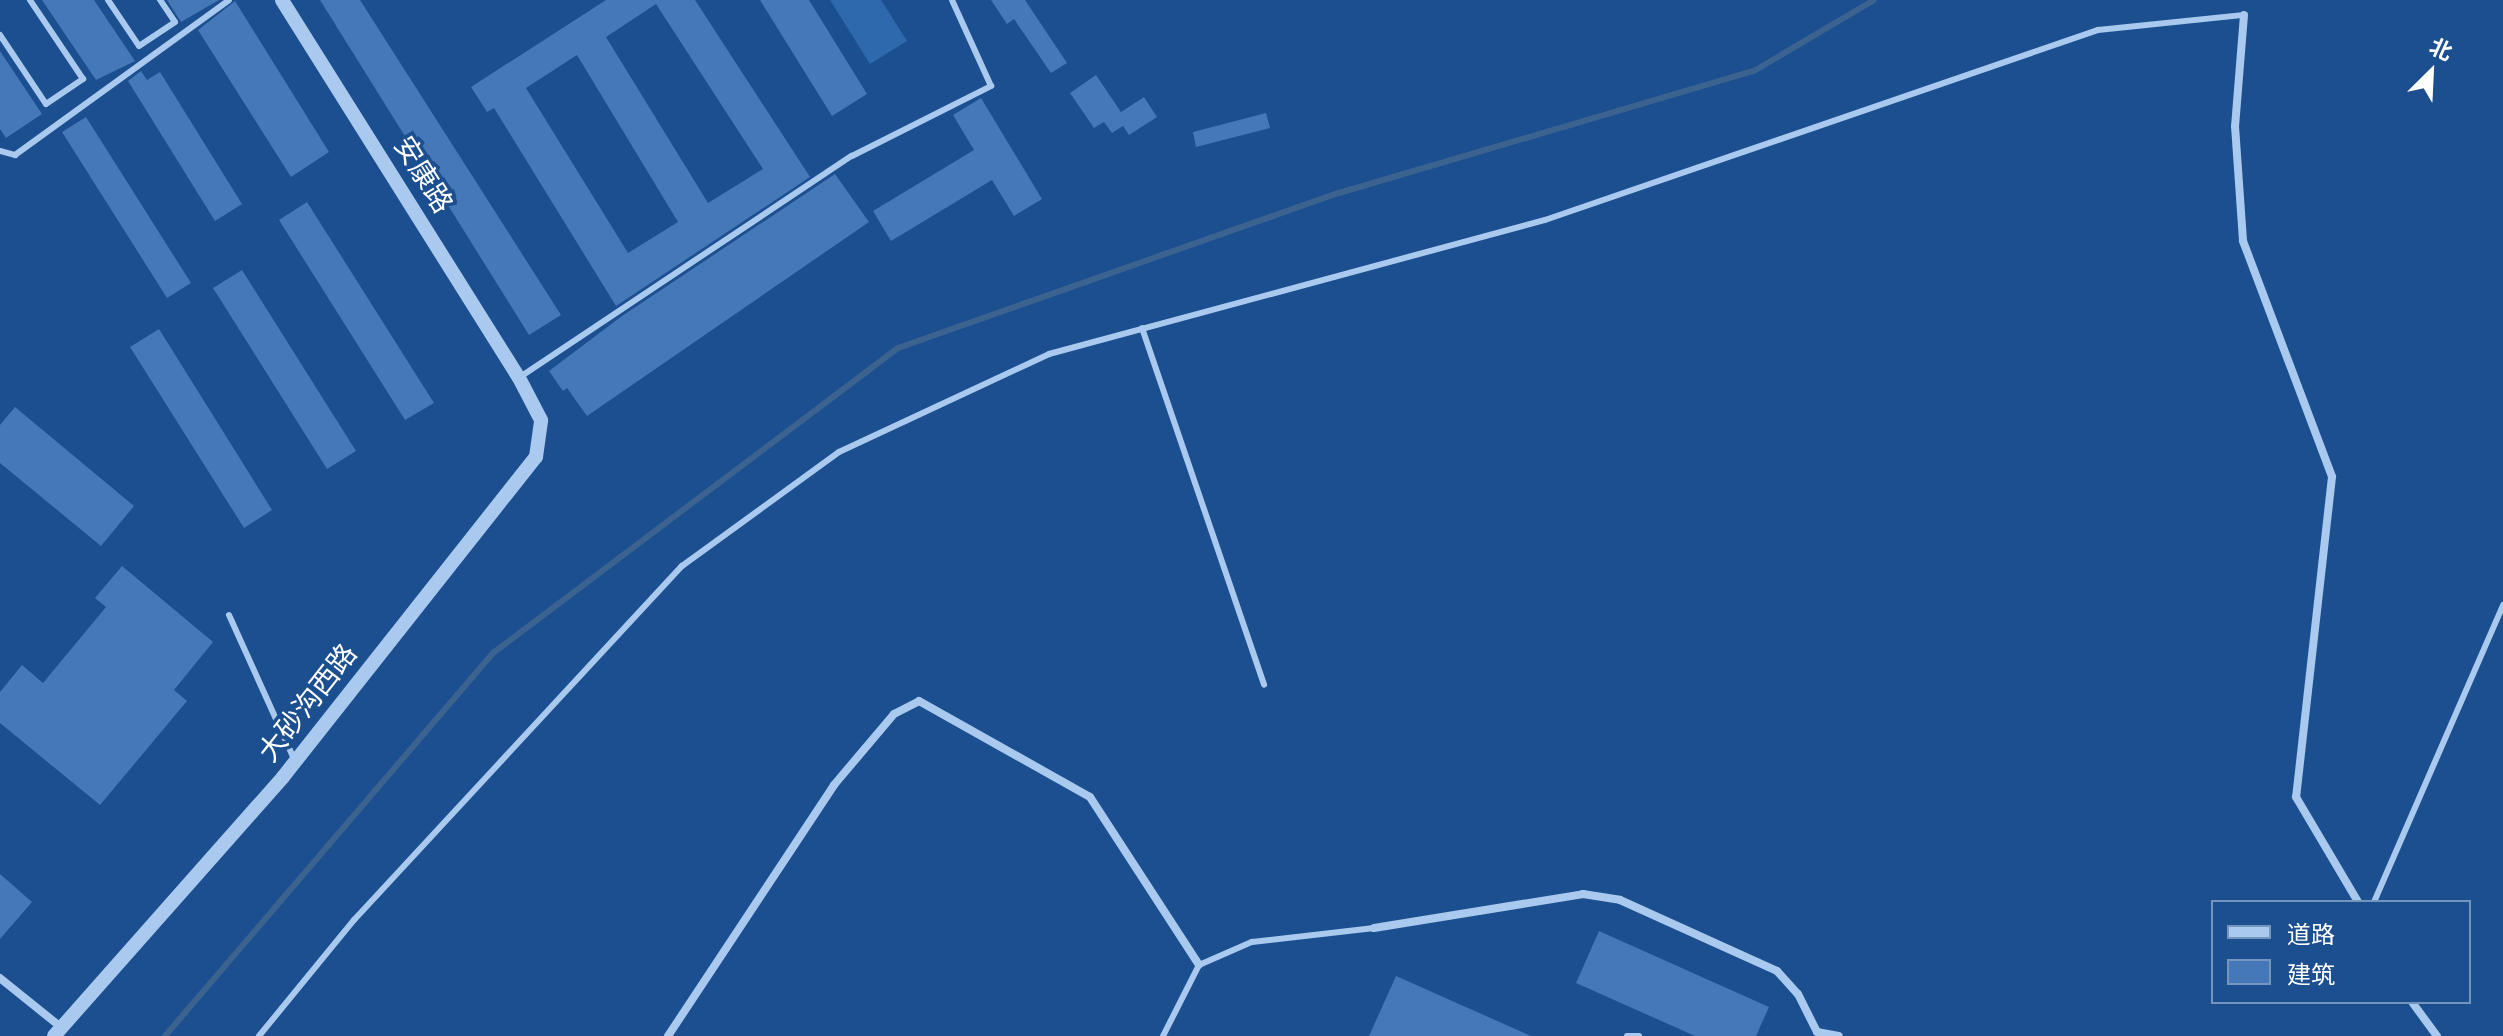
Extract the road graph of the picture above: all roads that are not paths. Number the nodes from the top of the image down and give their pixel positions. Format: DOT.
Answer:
graph roads {
  1 [pos="30,0"];
  2 [pos="108,0"];
  3 [pos="160,0"];
  4 [pos="229,0"];
  5 [pos="282,0"];
  6 [pos="952,0"];
  7 [pos="2244,15"];
  8 [pos="0,35"];
  9 [pos="0,151"];
  10 [pos="1142,328"];
  11 [pos="519,378"];
  12 [pos="2503,605"];
  13 [pos="229,615"];
  14 [pos="1264,685"];
  15 [pos="295,761"];
  16 [pos="2357,900"];
  17 [pos="2375,900"];
  18 [pos="1374,928"];
  19 [pos="1199,965"];
  20 [pos="0,978"];
  21 [pos="2413,1004"];
  22 [pos="58,1032"];
  23 [pos="1815,1034"];
  24 [pos="259,1036"];
  25 [pos="668,1036"];
  26 [pos="1163,1036"];
  27 [pos="1627,1036"];
  28 [pos="1639,1036"];
  29 [pos="1839,1036"];
  30 [pos="2437,1036"];
  1 -- 8 [label="lane"];
  2 -- 3 [label="lane"];
  4 -- 9 [label="lane"];
  5 -- 11 [label="street, 安康路"];
  6 -- 11 [label="lane"];
  7 -- 10 [label="lane"];
  7 -- 16 [label="street"];
  10 -- 14 [label="lane"];
  10 -- 24 [label="lane"];
  11 -- 15 [label="street, 大砂沟西路"];
  12 -- 17 [label="lane"];
  13 -- 15 [label="lane"];
  15 -- 22 [label="street, 大砂沟西路"];
  18 -- 19 [label="lane"];
  18 -- 23 [label="street"];
  19 -- 25 [label="street"];
  19 -- 26 [label="lane"];
  20 -- 22 [label="street"];
  21 -- 30 [label="street"];
  23 -- 29 [label="street"];
  27 -- 28 [label="lane"];
}
